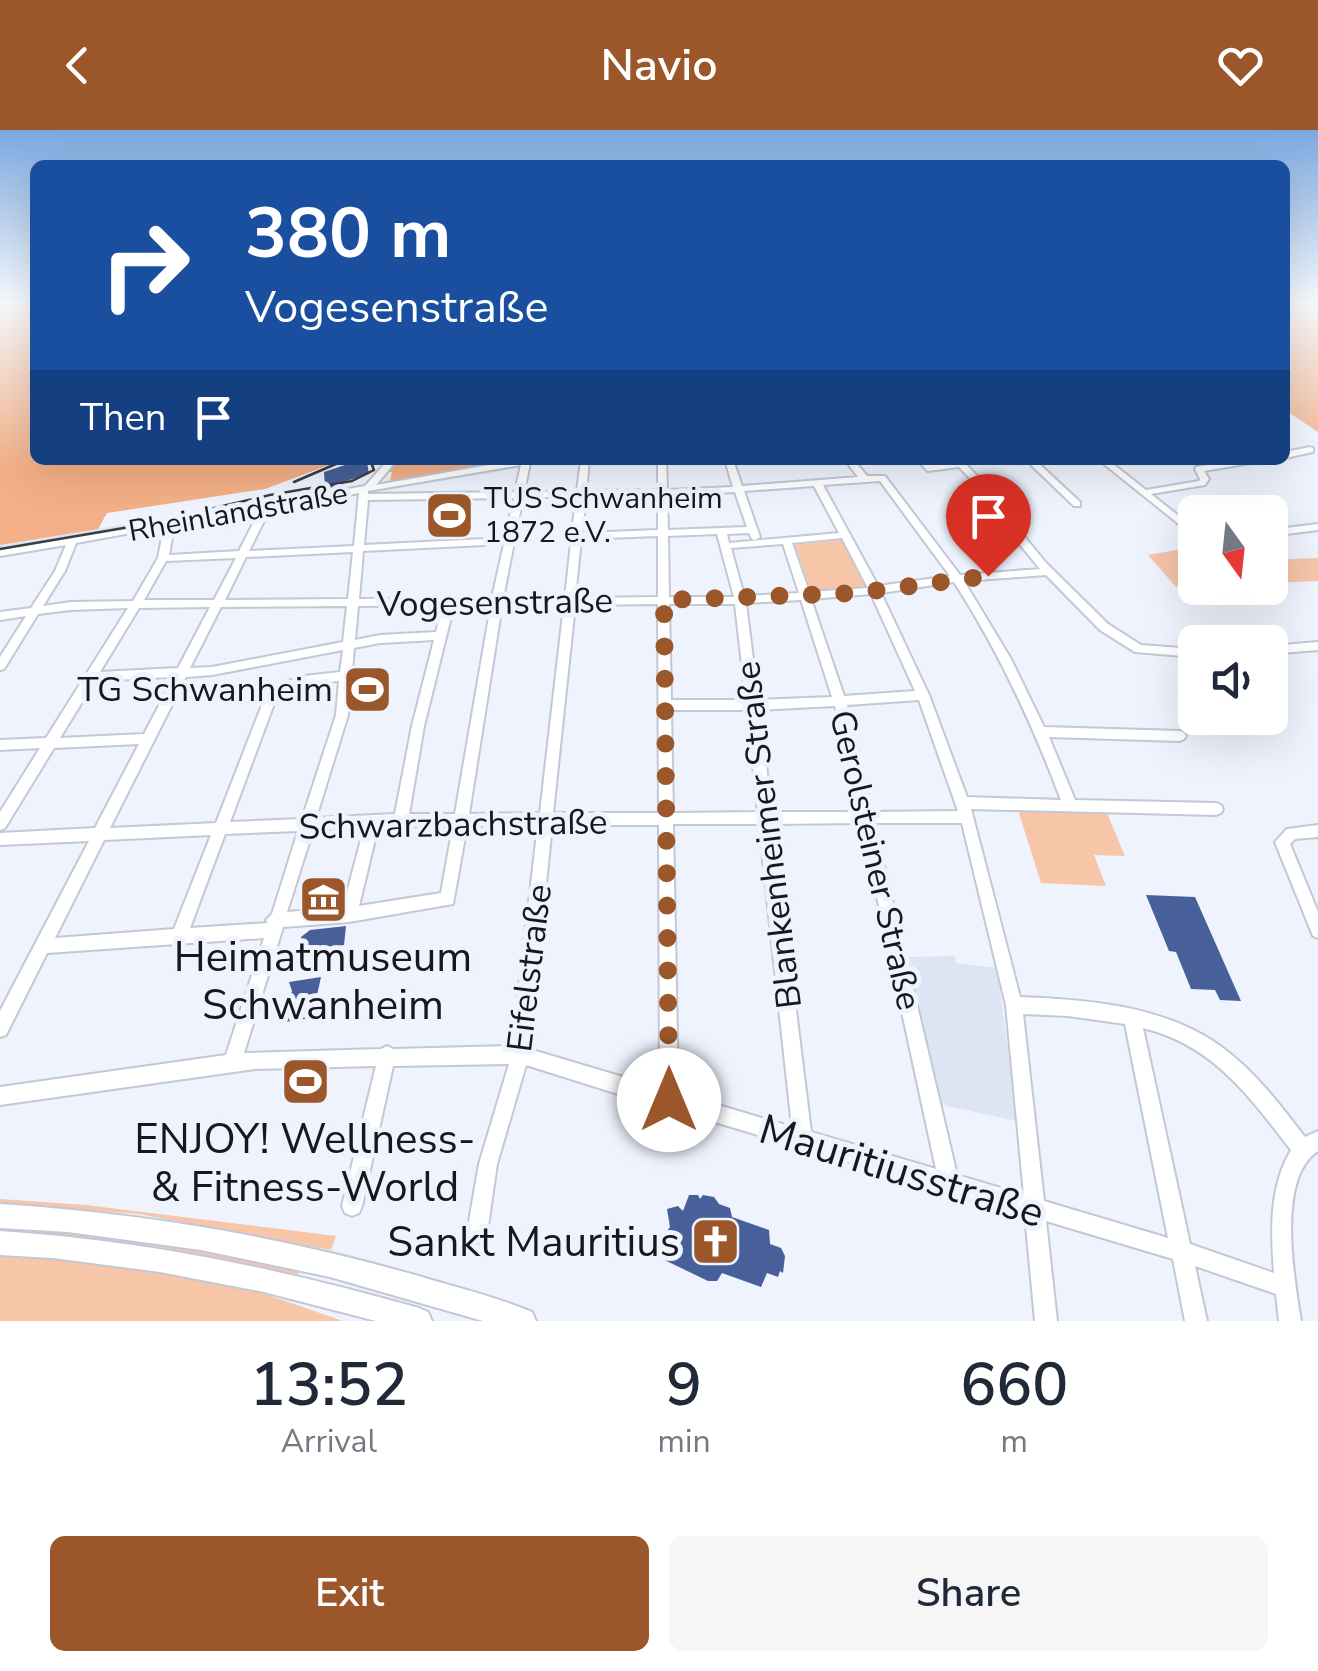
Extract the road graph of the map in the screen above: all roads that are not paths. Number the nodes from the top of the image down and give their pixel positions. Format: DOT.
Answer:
graph roads {
  1 [pos="1310,450"];
  2 [pos="1290,455"];
  3 [pos="390,465"];
  4 [pos="510,465"];
  5 [pos="529,465"];
  6 [pos="585,465"];
  7 [pos="662,465"];
  8 [pos="731,465"];
  9 [pos="853,465"];
  10 [pos="962,465"];
  11 [pos="1035,465"];
  12 [pos="1109,465"];
  13 [pos="1223,465"];
  14 [pos="865,480"];
  15 [pos="818,484"];
  16 [pos="382,490"];
  17 [pos="740,490"];
  18 [pos="366,492"];
  19 [pos="582,493"];
  20 [pos="663,493"];
  21 [pos="1144,493"];
  22 [pos="519,494"];
  23 [pos="1077,504"];
  24 [pos="266,508"];
  25 [pos="1178,520"];
  26 [pos="170,525"];
  27 [pos="1318,527"];
  28 [pos="752,530"];
  29 [pos="1288,531"];
  30 [pos="577,536"];
  31 [pos="664,536"];
  32 [pos="845,536"];
  33 [pos="724,540"];
  34 [pos="72,541"];
  35 [pos="510,541"];
  36 [pos="787,542"];
  37 [pos="757,544"];
  38 [pos="360,546"];
  39 [pos="246,552"];
  40 [pos="0,553"];
  41 [pos="163,558"];
  42 [pos="1049,572"];
  43 [pos="957,578"];
  44 [pos="875,591"];
  45 [pos="806,596"];
  46 [pos="664,600"];
  47 [pos="740,600"];
  48 [pos="450,601"];
  49 [pos="498,601"];
  50 [pos="570,601"];
  51 [pos="220,603"];
  52 [pos="352,603"];
  53 [pos="137,604"];
  54 [pos="35,610"];
  55 [pos="0,616"];
  56 [pos="441,636"];
  57 [pos="349,644"];
  58 [pos="1318,646"];
  59 [pos="1288,648"];
  60 [pos="1178,653"];
  61 [pos="0,666"];
  62 [pos="184,672"];
  63 [pos="92,676"];
  64 [pos="347,676"];
  65 [pos="923,694"];
  66 [pos="840,702"];
  67 [pos="666,705"];
  68 [pos="752,705"];
  69 [pos="1041,732"];
  70 [pos="1180,736"];
  71 [pos="148,739"];
  72 [pos="51,742"];
  73 [pos="0,744"];
  74 [pos="1070,805"];
  75 [pos="1216,809"];
  76 [pos="964,810"];
  77 [pos="768,818"];
  78 [pos="867,818"];
  79 [pos="400,820"];
  80 [pos="547,820"];
  81 [pos="666,820"];
  82 [pos="372,822"];
  83 [pos="461,822"];
  84 [pos="0,824"];
  85 [pos="305,826"];
  86 [pos="1318,831"];
  87 [pos="219,832"];
  88 [pos="100,836"];
  89 [pos="0,839"];
  90 [pos="348,914"];
  91 [pos="273,925"];
  92 [pos="1318,932"];
  93 [pos="179,937"];
  94 [pos="44,946"];
  95 [pos="1014,1005"];
  96 [pos="1132,1018"];
  97 [pos="0,1029"];
  98 [pos="387,1055"];
  99 [pos="520,1055"];
  100 [pos="232,1063"];
  101 [pos="0,1096"];
  102 [pos="669,1100"];
  103 [pos="803,1139"];
  104 [pos="1310,1144"];
  105 [pos="949,1183"];
  106 [pos="352,1206"];
  107 [pos="1038,1211"];
  108 [pos="0,1216"];
  109 [pos="477,1233"];
  110 [pos="0,1243"];
  111 [pos="1184,1254"];
  112 [pos="1284,1287"];
  113 [pos="420,1321"];
  114 [pos="523,1321"];
  115 [pos="1046,1321"];
  116 [pos="1196,1321"];
  117 [pos="1293,1321"];
  1 -- 2 [label="street"];
  3 -- 18 [label="street"];
  4 -- 16 [label="street, Rheinlandstraße"];
  5 -- 22 [label="street"];
  6 -- 19 [label="street, Eifelstraße"];
  7 -- 20 [label="street"];
  8 -- 17 [label="street"];
  9 -- 14 [label="street"];
  10 -- 42 [label="street"];
  11 -- 23 [label="street"];
  12 -- 21 [label="street"];
  13 -- 21 [label="street"];
  14 -- 15 [label="street"];
  14 -- 43 [label="street"];
  15 -- 17 [label="street"];
  15 -- 32 [label="street"];
  16 -- 18 [label="street, Rheinlandstraße"];
  16 -- 22 [label="street"];
  17 -- 20 [label="street"];
  17 -- 28 [label="street"];
  18 -- 24 [label="street, Rheinlandstraße"];
  18 -- 38 [label="street"];
  19 -- 20 [label="street"];
  19 -- 22 [label="street"];
  19 -- 30 [label="street, Eifelstraße"];
  20 -- 31 [label="street"];
  21 -- 25 [label="street"];
  22 -- 35 [label="street"];
  24 -- 26 [label="street, Rheinlandstraße"];
  24 -- 39 [label="street"];
  26 -- 34 [label="street, Rheinlandstraße"];
  26 -- 41 [label="street"];
  27 -- 29 [label="street"];
  28 -- 33 [label="street"];
  28 -- 37 [label="street"];
  30 -- 31 [label="street"];
  30 -- 50 [label="street, Eifelstraße"];
  31 -- 33 [label="street"];
  31 -- 46 [label="street"];
  32 -- 36 [label="street"];
  32 -- 44 [label="street"];
  33 -- 37 [label="street"];
  33 -- 47 [label="street, Blankenheimer Straße"];
  34 -- 40 [label="street, Rheinlandstraße"];
  34 -- 54 [label="street"];
  35 -- 38 [label="street"];
  35 -- 49 [label="street"];
  36 -- 37 [label="street"];
  36 -- 45 [label="street, Gerolsteiner Straße"];
  38 -- 39 [label="street"];
  38 -- 52 [label="street"];
  39 -- 41 [label="street"];
  39 -- 51 [label="street"];
  41 -- 53 [label="street"];
  42 -- 43 [label="street, Vogesenstraße"];
  42 -- 60 [label="street"];
  43 -- 44 [label="street, Vogesenstraße"];
  43 -- 69 [label="street"];
  44 -- 45 [label="street, Vogesenstraße"];
  44 -- 65 [label="street"];
  45 -- 47 [label="street, Vogesenstraße"];
  45 -- 66 [label="street, Gerolsteiner Straße"];
  46 -- 47 [label="street, Vogesenstraße"];
  46 -- 50 [label="street, Vogesenstraße"];
  46 -- 67 [label="street"];
  47 -- 68 [label="street, Blankenheimer Straße"];
  48 -- 49 [label="street, Vogesenstraße"];
  48 -- 52 [label="street, Vogesenstraße"];
  48 -- 56 [label="street"];
  49 -- 50 [label="street, Vogesenstraße"];
  49 -- 83 [label="street"];
  50 -- 80 [label="street, Eifelstraße"];
  51 -- 52 [label="street, Vogesenstraße"];
  51 -- 53 [label="street, Vogesenstraße"];
  51 -- 62 [label="street"];
  52 -- 57 [label="street"];
  53 -- 54 [label="street, Vogesenstraße"];
  53 -- 63 [label="street"];
  54 -- 55 [label="street, Vogesenstraße"];
  54 -- 61 [label="street"];
  56 -- 57 [label="street"];
  56 -- 79 [label="street"];
  57 -- 62 [label="street"];
  57 -- 64 [label="street"];
  58 -- 59 [label="street"];
  62 -- 63 [label="street"];
  62 -- 71 [label="street"];
  63 -- 72 [label="street"];
  64 -- 85 [label="street"];
  64 -- 87 [label="street"];
  65 -- 66 [label="street"];
  65 -- 76 [label="street"];
  66 -- 68 [label="street"];
  66 -- 78 [label="street, Gerolsteiner Straße"];
  67 -- 68 [label="street"];
  67 -- 81 [label="street"];
  68 -- 77 [label="street, Blankenheimer Straße"];
  69 -- 70 [label="street"];
  69 -- 74 [label="street"];
  71 -- 72 [label="street"];
  71 -- 88 [label="street"];
  72 -- 73 [label="street"];
  72 -- 84 [label="street"];
  74 -- 75 [label="street, Schwarzbachstraße"];
  74 -- 76 [label="street, Schwarzbachstraße"];
  76 -- 78 [label="street, Schwarzbachstraße"];
  76 -- 95 [label="street"];
  77 -- 78 [label="street, Schwarzbachstraße"];
  77 -- 81 [label="street, Schwarzbachstraße"];
  77 -- 103 [label="street, Blankenheimer Straße"];
  78 -- 105 [label="street, Gerolsteiner Straße"];
  79 -- 82 [label="street, Schwarzbachstraße"];
  79 -- 83 [label="street, Schwarzbachstraße"];
  80 -- 81 [label="street, Schwarzbachstraße"];
  80 -- 83 [label="street, Schwarzbachstraße"];
  80 -- 99 [label="street, Eifelstraße"];
  81 -- 102 [label="street"];
  82 -- 85 [label="street, Schwarzbachstraße"];
  82 -- 90 [label="street"];
  83 -- 90 [label="street"];
  85 -- 87 [label="street, Schwarzbachstraße"];
  85 -- 91 [label="street"];
  86 -- 92 [label="street"];
  87 -- 88 [label="street, Schwarzbachstraße"];
  87 -- 93 [label="street"];
  88 -- 89 [label="street, Schwarzbachstraße"];
  88 -- 94 [label="street"];
  90 -- 91 [label="street"];
  91 -- 93 [label="street"];
  91 -- 100 [label="street"];
  93 -- 94 [label="street"];
  94 -- 97 [label="street"];
  95 -- 96 [label="street"];
  95 -- 107 [label="street"];
  96 -- 104 [label="street"];
  96 -- 111 [label="street"];
  98 -- 99 [label="street, Mauritiusstraße"];
  98 -- 100 [label="street, Mauritiusstraße"];
  98 -- 106 [label="street"];
  99 -- 102 [label="street, Mauritiusstraße"];
  99 -- 109 [label="street, Eifelstraße"];
  100 -- 101 [label="street, Mauritiusstraße"];
  102 -- 103 [label="street, Mauritiusstraße"];
  103 -- 105 [label="street, Mauritiusstraße"];
  104 -- 112 [label="street"];
  105 -- 107 [label="street, Mauritiusstraße"];
  107 -- 111 [label="street, Mauritiusstraße"];
  107 -- 115 [label="street"];
  108 -- 114 [label="main road"];
  110 -- 113 [label="main road"];
  111 -- 112 [label="street, Mauritiusstraße"];
  111 -- 116 [label="street"];
  112 -- 117 [label="street"];
}
